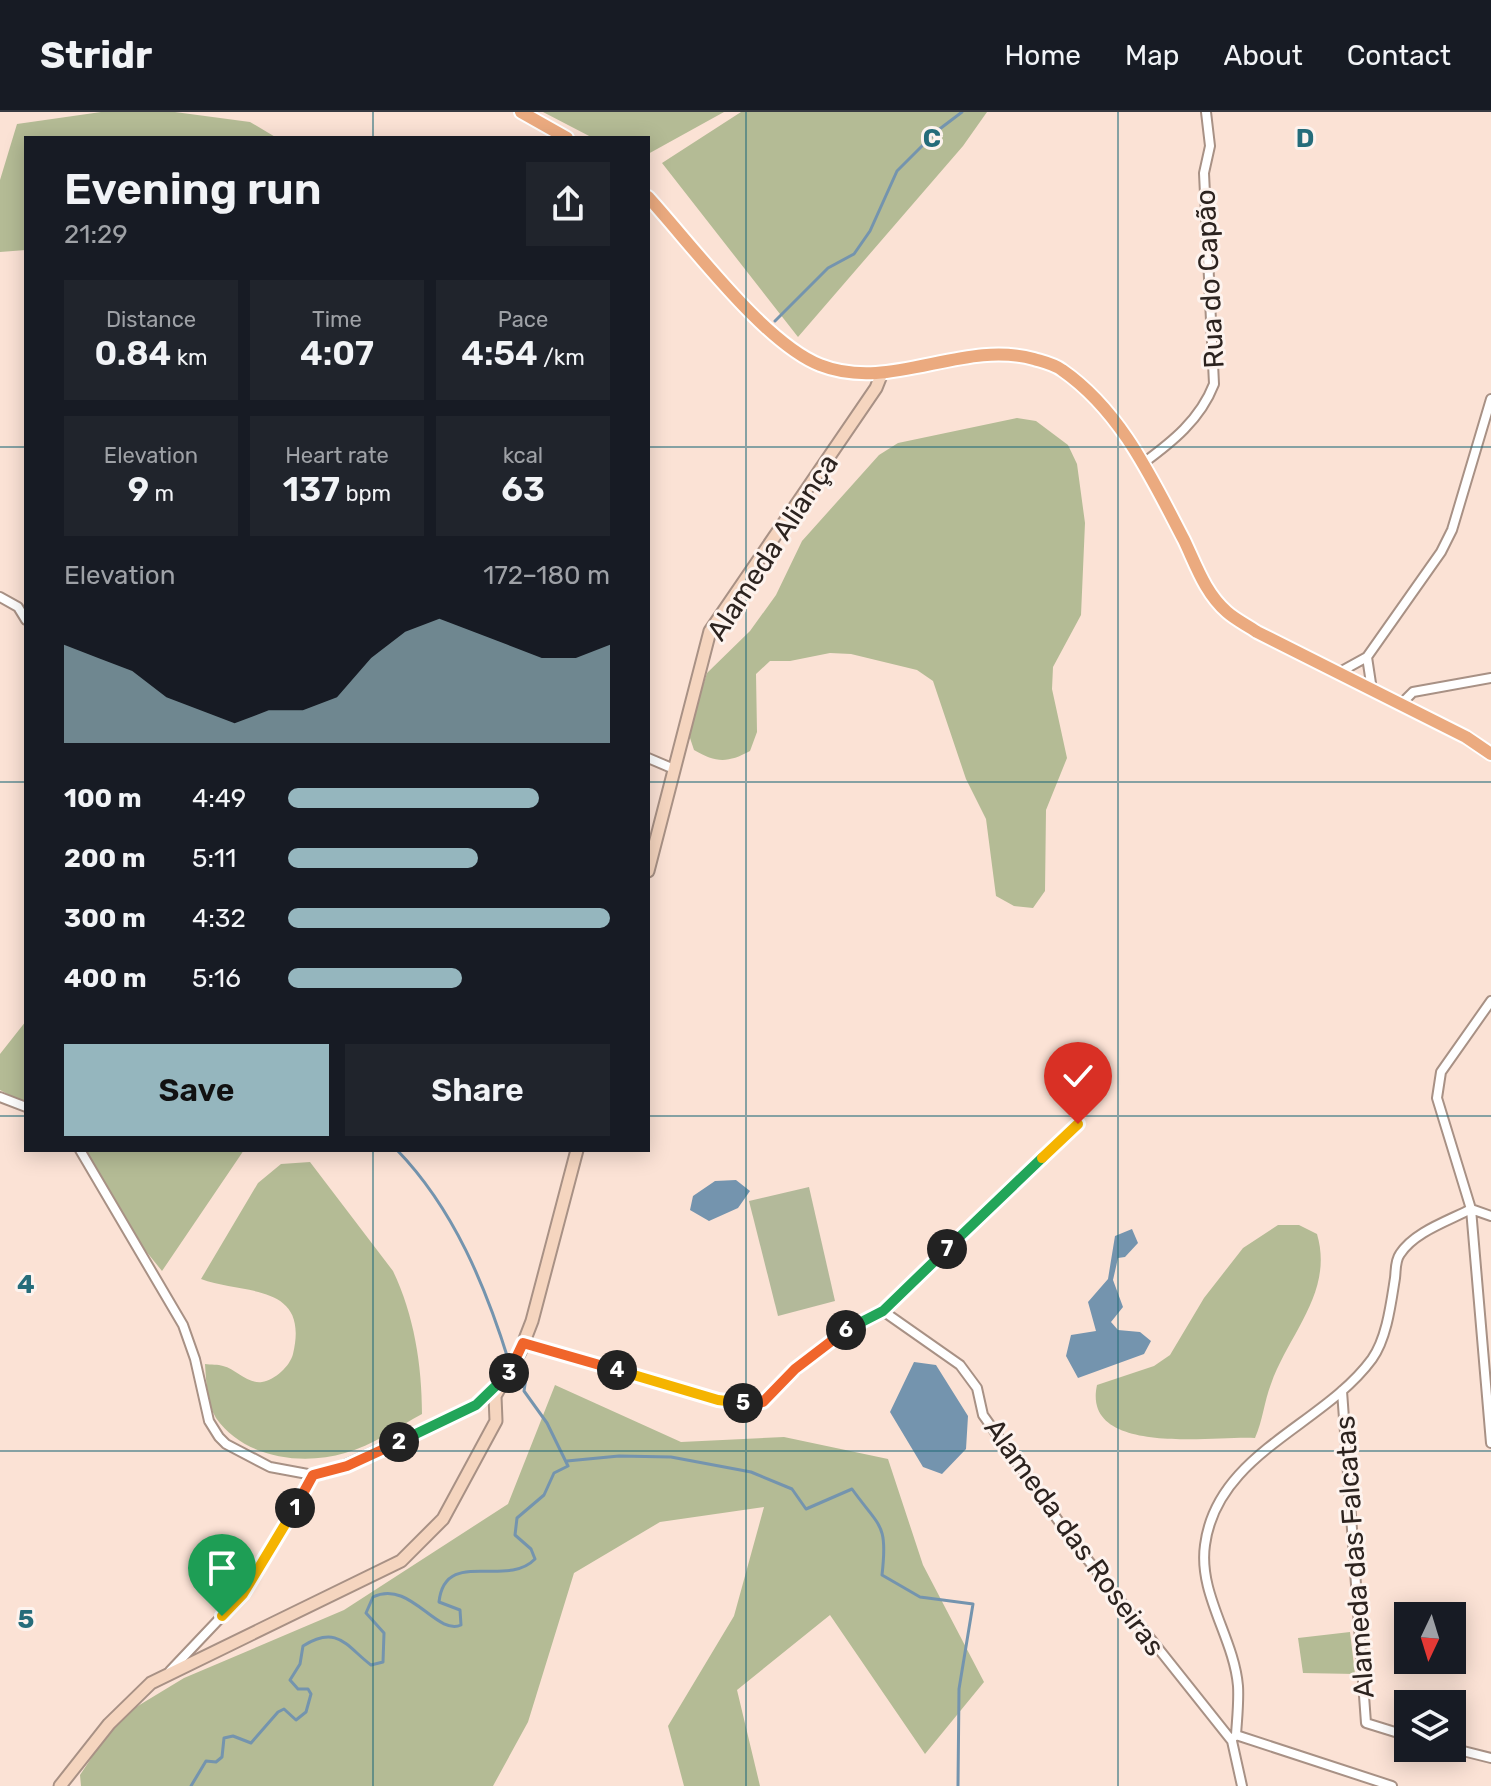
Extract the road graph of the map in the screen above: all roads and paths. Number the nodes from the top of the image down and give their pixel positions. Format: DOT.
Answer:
graph roads {
  1 [pos="521,112"];
  2 [pos="1206,112"];
  3 [pos="563,136"];
  4 [pos="650,199"];
  5 [pos="882,373"];
  6 [pos="1491,399"];
  7 [pos="1142,464"];
  8 [pos="0,597"];
  9 [pos="24,617"];
  10 [pos="1367,657"];
  11 [pos="1338,673"];
  12 [pos="1491,678"];
  13 [pos="1372,690"];
  14 [pos="1401,704"];
  15 [pos="1491,754"];
  16 [pos="650,759"];
  17 [pos="674,769"];
  18 [pos="650,863"];
  19 [pos="1491,1001"];
  20 [pos="0,1097"];
  21 [pos="24,1106"];
  22 [pos="1078,1124"];
  23 [pos="81,1152"];
  24 [pos="576,1152"];
  25 [pos="1471,1209"];
  26 [pos="1491,1216"];
  27 [pos="883,1311"];
  28 [pos="522,1347"];
  29 [pos="509,1373"];
  30 [pos="1342,1391"];
  31 [pos="1491,1443"];
  32 [pos="313,1475"];
  33 [pos="167,1675"];
  34 [pos="1394,1732"];
  35 [pos="1234,1738"];
  36 [pos="1466,1752"];
  37 [pos="1491,1758"];
  38 [pos="60,1786"];
  39 [pos="1242,1786"];
  40 [pos="1392,1786"];
  1 -- 3 [label="main road"];
  2 -- 7 [label="street, Rua do Capão"];
  4 -- 5 [label="main road"];
  5 -- 7 [label="main road"];
  5 -- 17 [label="street, Alameda Aliança"];
  6 -- 10 [label="street"];
  7 -- 11 [label="main road"];
  8 -- 9 [label="street"];
  10 -- 11 [label="street"];
  10 -- 13 [label="street"];
  11 -- 13 [label="main road"];
  12 -- 14 [label="street"];
  13 -- 14 [label="main road"];
  14 -- 15 [label="main road"];
  16 -- 17 [label="street"];
  17 -- 18 [label="street, Alameda Aliança"];
  19 -- 25 [label="street"];
  20 -- 21 [label="street"];
  22 -- 27 [label="street"];
  23 -- 32 [label="street"];
  24 -- 28 [label="street"];
  25 -- 26 [label="street"];
  25 -- 30 [label="street"];
  25 -- 31 [label="street"];
  27 -- 28 [label="street"];
  27 -- 35 [label="street, Alameda das Roseiras"];
  28 -- 29 [label="street"];
  29 -- 32 [label="street"];
  29 -- 33 [label="street"];
  30 -- 34 [label="street, Alameda das Falcatas"];
  30 -- 35 [label="street"];
  32 -- 33 [label="street"];
  33 -- 38 [label="street"];
  35 -- 39 [label="street, Alameda das Roseiras"];
  35 -- 40 [label="street"];
  36 -- 37 [label="street"];
}
